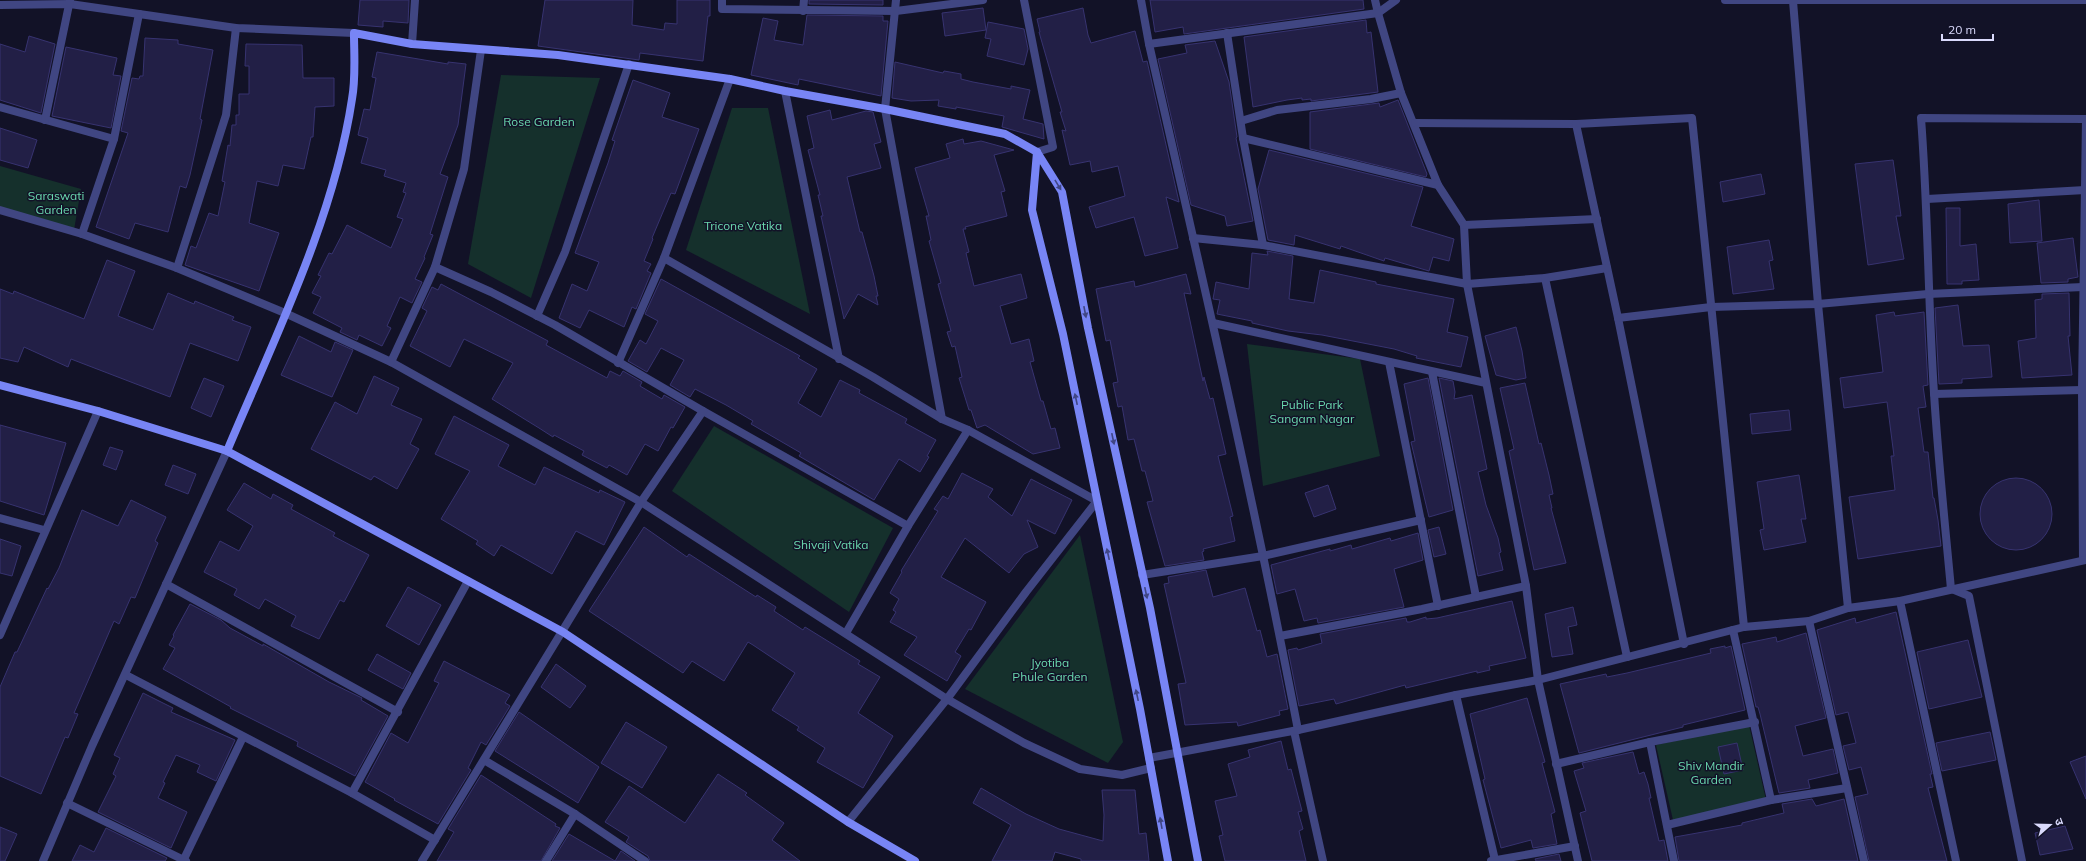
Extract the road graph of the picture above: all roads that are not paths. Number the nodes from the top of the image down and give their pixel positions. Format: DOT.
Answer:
graph roads {
  1 [pos="415,0"];
  2 [pos="722,0"];
  3 [pos="804,0"];
  4 [pos="896,0"];
  5 [pos="983,0"];
  6 [pos="1024,0"];
  7 [pos="1141,0"];
  8 [pos="1376,0"];
  9 [pos="1396,0"];
  10 [pos="1725,0"];
  11 [pos="2086,0"];
  12 [pos="1793,1"];
  13 [pos="70,2"];
  14 [pos="1,7"];
  15 [pos="803,11"];
  16 [pos="896,11"];
  17 [pos="1378,13"];
  18 [pos="139,14"];
  19 [pos="236,28"];
  20 [pos="354,33"];
  21 [pos="1227,33"];
  22 [pos="412,44"];
  23 [pos="1149,44"];
  24 [pos="482,50"];
  25 [pos="628,64"];
  26 [pos="730,79"];
  27 [pos="785,91"];
  28 [pos="1401,92"];
  29 [pos="0,107"];
  30 [pos="885,109"];
  31 [pos="45,120"];
  32 [pos="1241,121"];
  33 [pos="1415,123"];
  34 [pos="1576,124"];
  35 [pos="1243,138"];
  36 [pos="114,139"];
  37 [pos="1038,152"];
  38 [pos="1438,185"];
  39 [pos="2085,190"];
  40 [pos="1927,199"];
  41 [pos="0,210"];
  42 [pos="1597,219"];
  43 [pos="1464,225"];
  44 [pos="82,234"];
  45 [pos="1193,238"];
  46 [pos="1263,245"];
  47 [pos="664,258"];
  48 [pos="435,267"];
  49 [pos="177,268"];
  50 [pos="1607,268"];
  51 [pos="1545,278"];
  52 [pos="1467,284"];
  53 [pos="2084,287"];
  54 [pos="1928,294"];
  55 [pos="1818,304"];
  56 [pos="1711,307"];
  57 [pos="285,313"];
  58 [pos="537,316"];
  59 [pos="1618,318"];
  60 [pos="1213,323"];
  61 [pos="839,359"];
  62 [pos="391,362"];
  63 [pos="1389,362"];
  64 [pos="618,363"];
  65 [pos="1432,372"];
  66 [pos="1486,383"];
  67 [pos="0,385"];
  68 [pos="2082,390"];
  69 [pos="1934,394"];
  70 [pos="98,411"];
  71 [pos="703,411"];
  72 [pos="942,419"];
  73 [pos="968,430"];
  74 [pos="227,451"];
  75 [pos="1097,500"];
  76 [pos="641,502"];
  77 [pos="0,518"];
  78 [pos="1421,520"];
  79 [pos="908,526"];
  80 [pos="44,530"];
  81 [pos="1263,556"];
  82 [pos="2085,560"];
  83 [pos="1142,575"];
  84 [pos="468,581"];
  85 [pos="166,584"];
  86 [pos="1526,586"];
  87 [pos="1951,589"];
  88 [pos="1476,597"];
  89 [pos="1900,601"];
  90 [pos="1438,606"];
  91 [pos="1848,608"];
  92 [pos="1809,621"];
  93 [pos="2,623"];
  94 [pos="1744,627"];
  95 [pos="1733,630"];
  96 [pos="563,632"];
  97 [pos="846,633"];
  98 [pos="0,635"];
  99 [pos="1280,636"];
  100 [pos="1684,644"];
  101 [pos="1627,657"];
  102 [pos="126,675"];
  103 [pos="1538,680"];
  104 [pos="1456,695"];
  105 [pos="947,699"];
  106 [pos="398,712"];
  107 [pos="1755,722"];
  108 [pos="1296,730"];
  109 [pos="243,737"];
  110 [pos="1650,742"];
  111 [pos="1178,752"];
  112 [pos="1149,758"];
  113 [pos="484,760"];
  114 [pos="1556,764"];
  115 [pos="1151,768"];
  116 [pos="1847,788"];
  117 [pos="352,793"];
  118 [pos="1771,800"];
  119 [pos="67,803"];
  120 [pos="575,814"];
  121 [pos="848,822"];
  122 [pos="1667,825"];
  123 [pos="435,840"];
  124 [pos="1575,846"];
  125 [pos="43,861"];
  126 [pos="184,861"];
  127 [pos="422,861"];
  128 [pos="546,861"];
  129 [pos="645,861"];
  130 [pos="915,861"];
  131 [pos="1168,861"];
  132 [pos="1198,861"];
  133 [pos="1323,861"];
  134 [pos="1493,861"];
  135 [pos="1578,861"];
  136 [pos="1674,861"];
  137 [pos="1864,861"];
  138 [pos="1956,861"];
  139 [pos="2022,861"];
  1 -- 22 [label="street"];
  2 -- 15 [label="street"];
  3 -- 15 [label="street"];
  4 -- 16 [label="street"];
  5 -- 16 [label="street"];
  6 -- 37 [label="street"];
  7 -- 23 [label="street"];
  8 -- 17 [label="street"];
  9 -- 17 [label="street"];
  10 -- 12 [label="street"];
  11 -- 12 [label="street"];
  12 -- 55 [label="street"];
  13 -- 14 [label="street"];
  13 -- 18 [label="street"];
  13 -- 31 [label="street"];
  15 -- 16 [label="street"];
  16 -- 30 [label="street"];
  17 -- 21 [label="street"];
  17 -- 28 [label="street"];
  18 -- 19 [label="street"];
  18 -- 36 [label="street"];
  19 -- 20 [label="street"];
  19 -- 49 [label="street"];
  20 -- 22 [label="street"];
  20 -- 57 [label="street"];
  21 -- 23 [label="street"];
  21 -- 32 [label="street"];
  22 -- 24 [label="street"];
  23 -- 45 [label="street"];
  24 -- 25 [label="street"];
  24 -- 48 [label="street"];
  25 -- 26 [label="street"];
  25 -- 58 [label="street"];
  26 -- 27 [label="street"];
  26 -- 47 [label="street"];
  27 -- 30 [label="street"];
  27 -- 61 [label="street"];
  28 -- 32 [label="street"];
  28 -- 33 [label="street"];
  29 -- 31 [label="street"];
  30 -- 37 [label="street"];
  30 -- 72 [label="street"];
  31 -- 36 [label="street"];
  32 -- 35 [label="street"];
  33 -- 34 [label="street"];
  33 -- 38 [label="street"];
  34 -- 42 [label="street"];
  34 -- 56 [label="street"];
  35 -- 38 [label="street"];
  35 -- 46 [label="street"];
  36 -- 44 [label="street"];
  75 -- 37 [label="street, one-way"];
  37 -- 83 [label="street, one-way"];
  38 -- 43 [label="street"];
  39 -- 40 [label="street"];
  39 -- 40 [label="street"];
  39 -- 53 [label="street"];
  40 -- 54 [label="street"];
  41 -- 44 [label="street"];
  42 -- 43 [label="street"];
  42 -- 50 [label="street"];
  43 -- 52 [label="street"];
  44 -- 49 [label="street"];
  45 -- 46 [label="street"];
  45 -- 60 [label="street"];
  46 -- 52 [label="street"];
  47 -- 61 [label="street"];
  47 -- 64 [label="street"];
  48 -- 58 [label="street"];
  48 -- 62 [label="street"];
  49 -- 57 [label="street"];
  50 -- 51 [label="street"];
  50 -- 59 [label="street"];
  51 -- 52 [label="street"];
  51 -- 101 [label="street"];
  52 -- 66 [label="street"];
  53 -- 54 [label="street"];
  53 -- 68 [label="street"];
  54 -- 55 [label="street"];
  54 -- 69 [label="street"];
  55 -- 56 [label="street"];
  55 -- 91 [label="street"];
  56 -- 59 [label="street"];
  56 -- 94 [label="street"];
  57 -- 62 [label="street"];
  57 -- 74 [label="street"];
  58 -- 64 [label="street"];
  59 -- 100 [label="street"];
  60 -- 63 [label="street"];
  60 -- 81 [label="street"];
  61 -- 72 [label="street"];
  62 -- 76 [label="street"];
  63 -- 65 [label="street"];
  63 -- 78 [label="street"];
  64 -- 71 [label="street"];
  65 -- 66 [label="street"];
  65 -- 88 [label="street"];
  66 -- 86 [label="street"];
  67 -- 70 [label="street"];
  68 -- 69 [label="street"];
  68 -- 82 [label="street"];
  69 -- 87 [label="street"];
  70 -- 74 [label="street"];
  70 -- 80 [label="street"];
  71 -- 76 [label="street"];
  71 -- 79 [label="street"];
  72 -- 73 [label="street"];
  73 -- 75 [label="street"];
  73 -- 79 [label="street"];
  74 -- 84 [label="street"];
  74 -- 85 [label="street"];
  75 -- 105 [label="street"];
  112 -- 75 [label="street, one-way"];
  76 -- 96 [label="street"];
  76 -- 97 [label="street"];
  77 -- 80 [label="street"];
  78 -- 81 [label="street"];
  78 -- 90 [label="street"];
  79 -- 97 [label="street"];
  80 -- 93 [label="street"];
  81 -- 83 [label="street"];
  81 -- 99 [label="street"];
  82 -- 87 [label="street"];
  83 -- 111 [label="street, one-way"];
  84 -- 96 [label="street"];
  84 -- 106 [label="street"];
  85 -- 102 [label="street"];
  85 -- 106 [label="street"];
  86 -- 88 [label="street"];
  86 -- 103 [label="street"];
  87 -- 89 [label="street"];
  87 -- 139 [label="street"];
  88 -- 90 [label="street"];
  89 -- 91 [label="street"];
  89 -- 138 [label="street"];
  90 -- 99 [label="street"];
  91 -- 92 [label="street"];
  92 -- 94 [label="street"];
  92 -- 116 [label="street"];
  93 -- 98 [label="street"];
  94 -- 95 [label="street"];
  95 -- 100 [label="street"];
  95 -- 107 [label="street"];
  96 -- 113 [label="street"];
  96 -- 121 [label="street"];
  97 -- 105 [label="street"];
  99 -- 108 [label="street"];
  100 -- 101 [label="street"];
  101 -- 103 [label="street"];
  102 -- 109 [label="street"];
  102 -- 119 [label="street"];
  103 -- 104 [label="street"];
  103 -- 114 [label="street"];
  104 -- 108 [label="street"];
  104 -- 134 [label="street"];
  105 -- 115 [label="street"];
  105 -- 121 [label="street"];
  106 -- 117 [label="street"];
  107 -- 110 [label="street"];
  107 -- 118 [label="street"];
  108 -- 111 [label="street"];
  108 -- 133 [label="street"];
  109 -- 117 [label="street"];
  109 -- 126 [label="street"];
  110 -- 114 [label="street"];
  110 -- 122 [label="street"];
  111 -- 112 [label="street"];
  111 -- 132 [label="street"];
  112 -- 115 [label="street"];
  113 -- 120 [label="street"];
  113 -- 123 [label="street"];
  114 -- 124 [label="street"];
  131 -- 115 [label="street, one-way"];
  116 -- 118 [label="street"];
  116 -- 137 [label="street"];
  117 -- 123 [label="street"];
  118 -- 122 [label="street"];
  119 -- 125 [label="street"];
  119 -- 126 [label="street"];
  120 -- 128 [label="street"];
  120 -- 129 [label="street"];
  121 -- 130 [label="street"];
  122 -- 136 [label="street"];
  123 -- 127 [label="street"];
  124 -- 134 [label="street"];
  124 -- 135 [label="street"];
}
